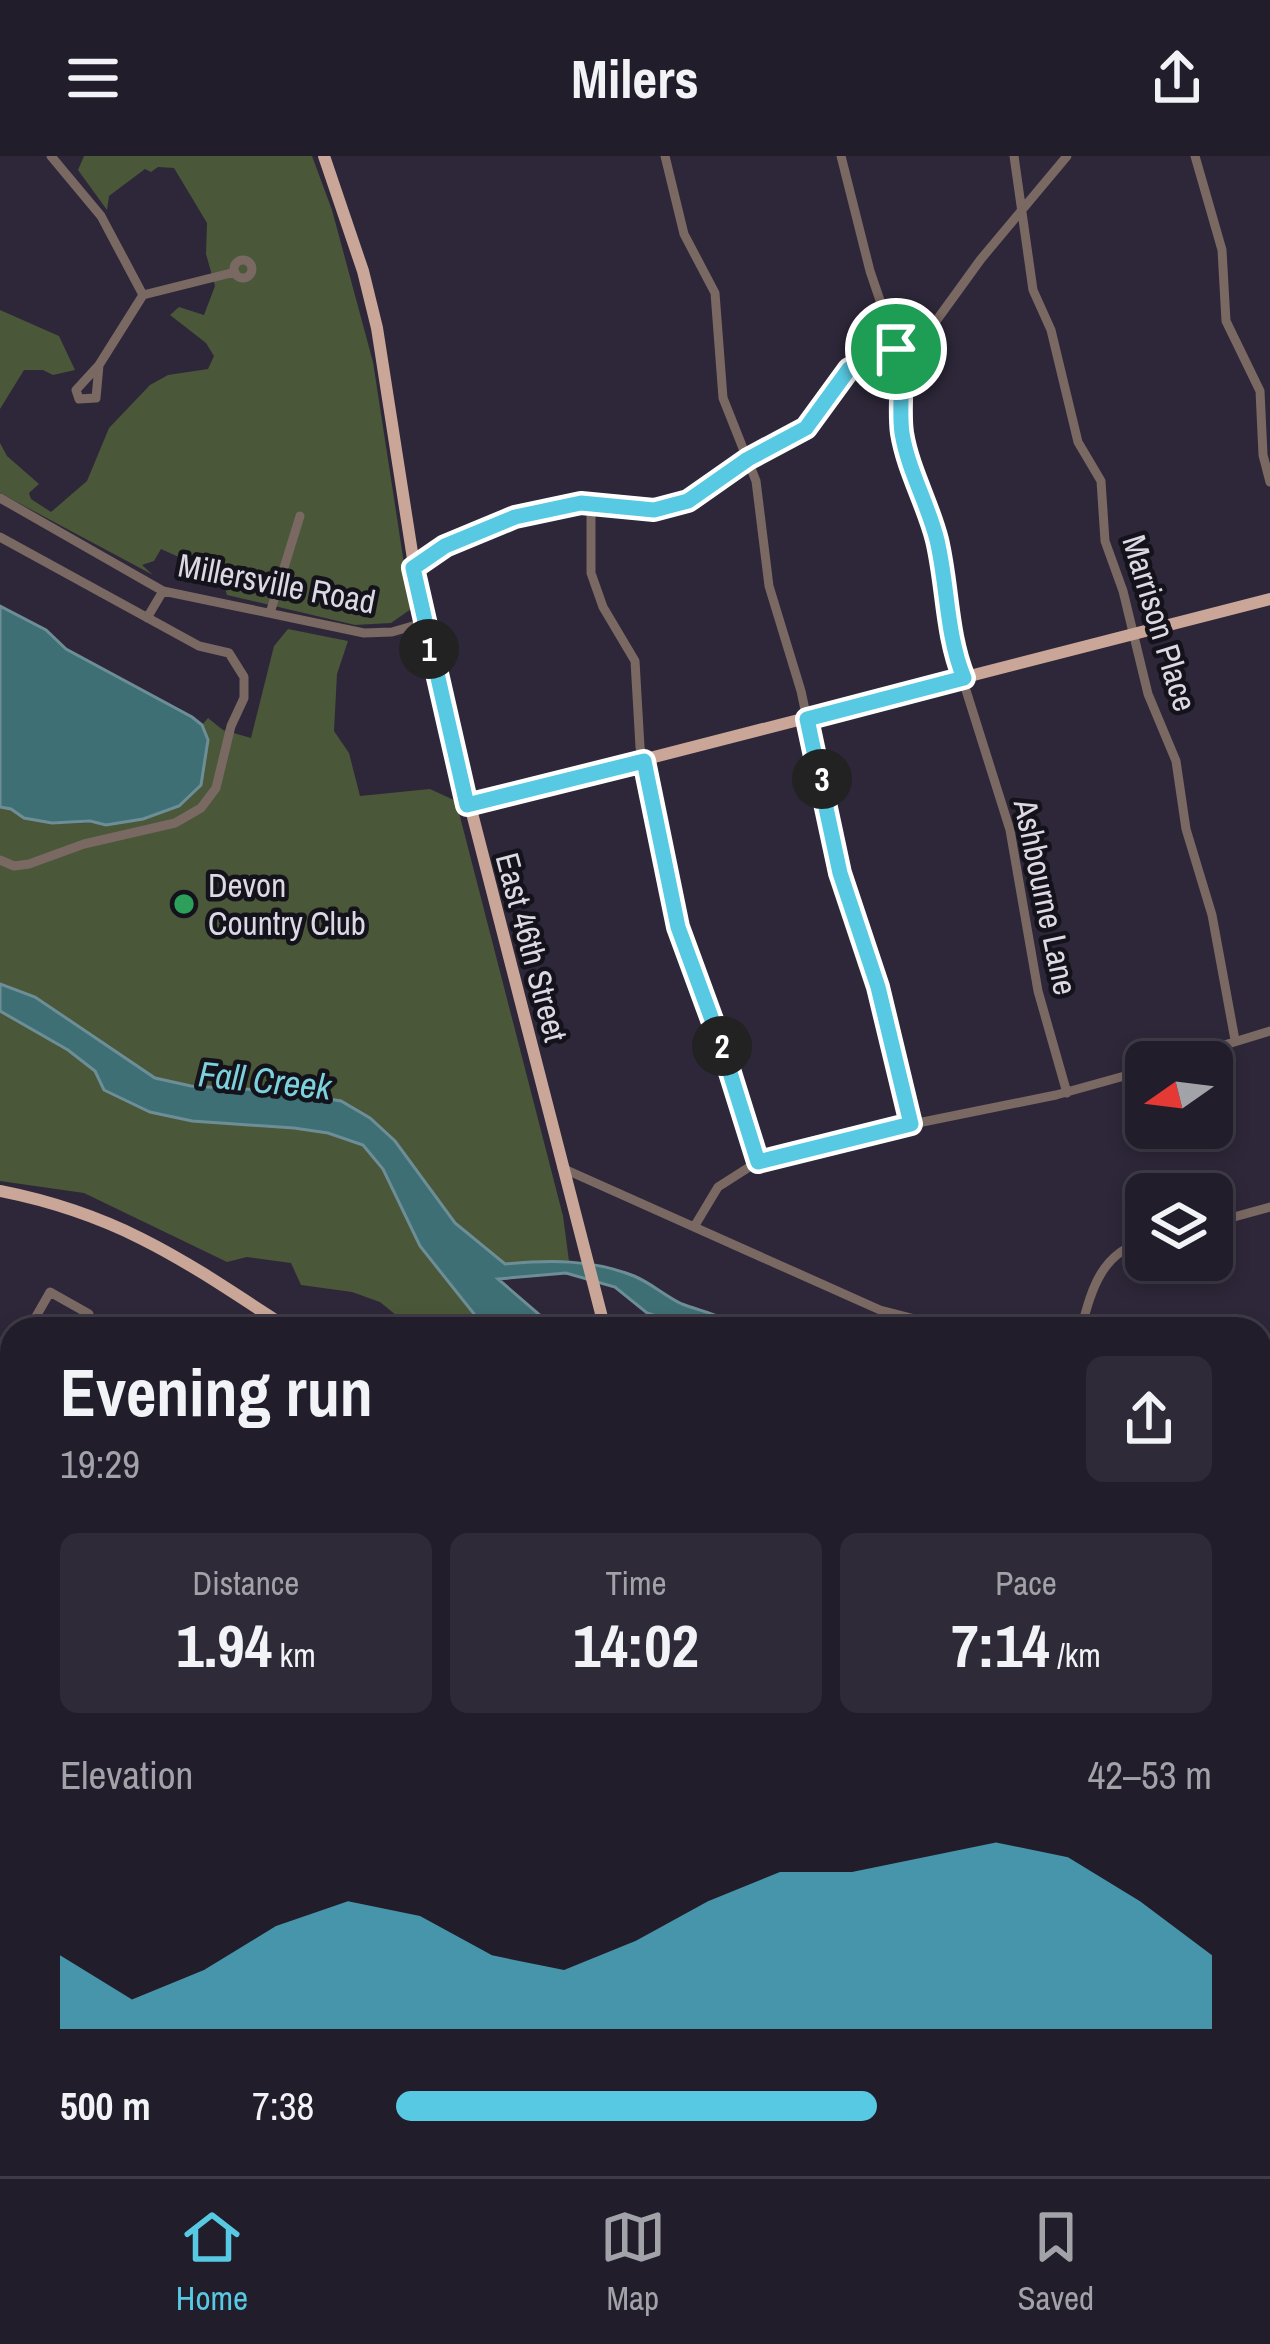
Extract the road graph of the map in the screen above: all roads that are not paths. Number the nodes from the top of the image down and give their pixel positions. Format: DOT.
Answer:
graph roads {
  1 [pos="51,156"];
  2 [pos="324,156"];
  3 [pos="665,156"];
  4 [pos="841,156"];
  5 [pos="1014,156"];
  6 [pos="1067,156"];
  7 [pos="1195,156"];
  8 [pos="1022,209"];
  9 [pos="235,272"];
  10 [pos="143,295"];
  11 [pos="896,349"];
  12 [pos="99,364"];
  13 [pos="748,459"];
  14 [pos="1270,482"];
  15 [pos="0,498"];
  16 [pos="591,503"];
  17 [pos="300,516"];
  18 [pos="0,537"];
  19 [pos="413,568"];
  20 [pos="163,591"];
  21 [pos="1270,599"];
  22 [pos="270,613"];
  23 [pos="147,618"];
  24 [pos="423,623"];
  25 [pos="1134,634"];
  26 [pos="964,678"];
  27 [pos="807,719"];
  28 [pos="644,761"];
  29 [pos="467,805"];
  30 [pos="0,860"];
  31 [pos="1270,1031"];
  32 [pos="1235,1040"];
  33 [pos="1232,1041"];
  34 [pos="1125,1076"];
  35 [pos="1067,1093"];
  36 [pos="911,1124"];
  37 [pos="758,1162"];
  38 [pos="562,1168"];
  39 [pos="0,1191"];
  40 [pos="1270,1207"];
  41 [pos="1233,1217"];
  42 [pos="694,1227"];
  43 [pos="1125,1249"];
  44 [pos="262,1312"];
  45 [pos="36,1317"];
  46 [pos="87,1317"];
  47 [pos="258,1317"];
  48 [pos="270,1317"];
  49 [pos="602,1317"];
  50 [pos="907,1317"];
  51 [pos="1085,1317"];
  1 -- 10 [label="street"];
  2 -- 19 [label="main road, East 46th Street"];
  3 -- 13 [label="street"];
  4 -- 11 [label="street, Ashbourne Lane"];
  5 -- 8 [label="street, Marrison Place"];
  6 -- 8 [label="street"];
  7 -- 14 [label="street"];
  8 -- 11 [label="street"];
  8 -- 25 [label="street, Marrison Place"];
  9 -- 10 [label="street"];
  10 -- 12 [label="street"];
  11 -- 13 [label="street"];
  11 -- 26 [label="street, Ashbourne Lane"];
  13 -- 16 [label="street"];
  13 -- 27 [label="street"];
  15 -- 20 [label="street, Millersville Road"];
  16 -- 19 [label="street"];
  16 -- 28 [label="street"];
  17 -- 22 [label="street"];
  18 -- 23 [label="street"];
  19 -- 24 [label="main road, East 46th Street"];
  20 -- 22 [label="street, Millersville Road"];
  20 -- 23 [label="street"];
  21 -- 25 [label="main road"];
  22 -- 24 [label="street, Millersville Road"];
  23 -- 30 [label="street"];
  24 -- 29 [label="main road, East 46th Street"];
  25 -- 26 [label="main road"];
  25 -- 32 [label="street, Marrison Place"];
  26 -- 27 [label="main road"];
  26 -- 35 [label="street, Ashbourne Lane"];
  27 -- 28 [label="main road"];
  27 -- 36 [label="street"];
  28 -- 29 [label="main road"];
  28 -- 37 [label="street"];
  29 -- 38 [label="main road, East 46th Street"];
  31 -- 32 [label="street"];
  32 -- 33 [label="street"];
  34 -- 35 [label="street"];
  35 -- 36 [label="street"];
  36 -- 37 [label="street"];
  37 -- 42 [label="street"];
  38 -- 42 [label="street"];
  38 -- 49 [label="main road, East 46th Street"];
  39 -- 44 [label="main road"];
  40 -- 41 [label="street"];
  42 -- 50 [label="street"];
  43 -- 51 [label="street"];
  44 -- 47 [label="street"];
  44 -- 48 [label="main road"];
  45 -- 46 [label="street"];
}
